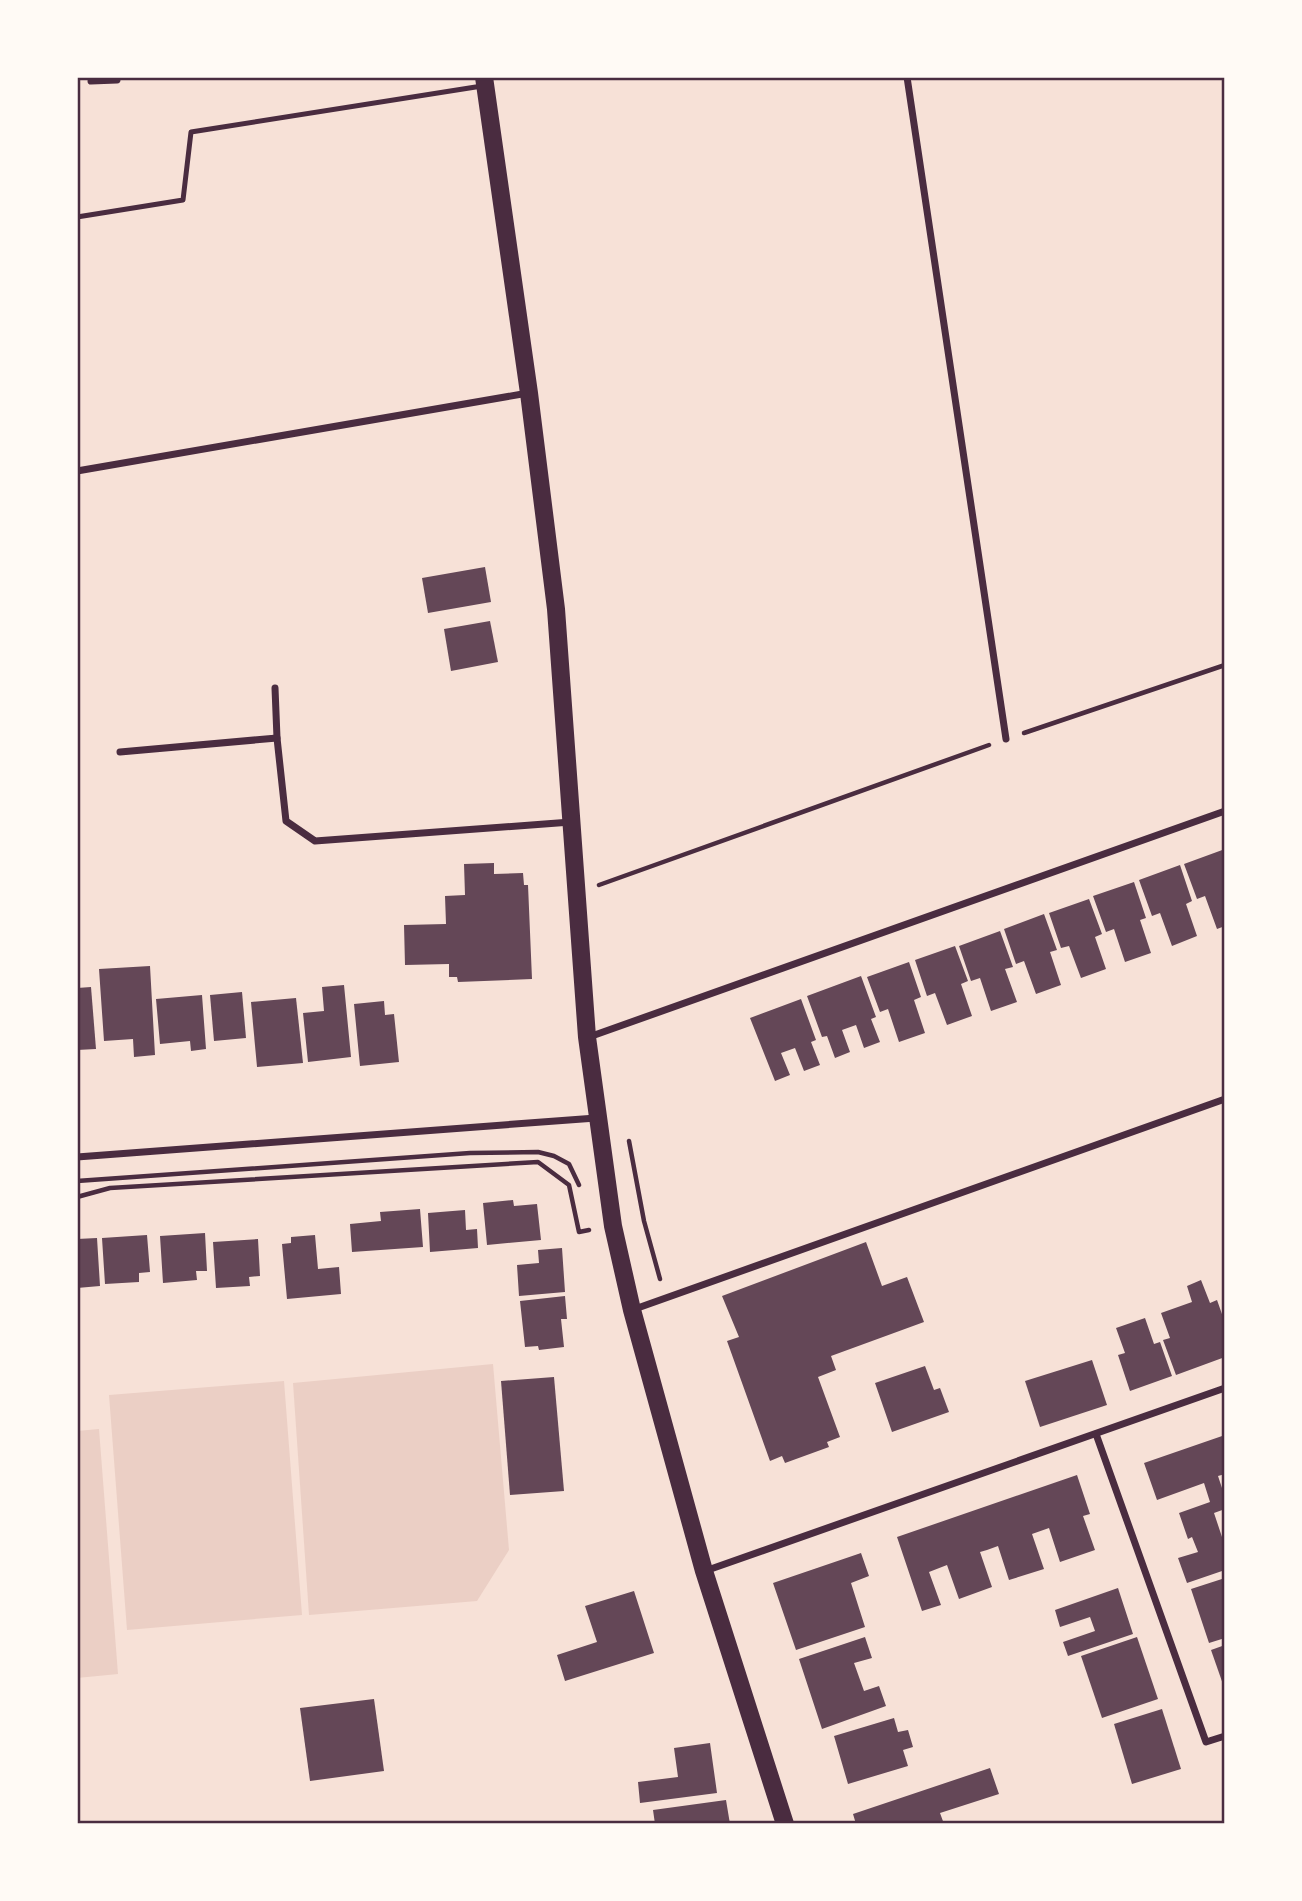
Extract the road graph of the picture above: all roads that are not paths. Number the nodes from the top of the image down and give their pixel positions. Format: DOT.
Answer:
graph roads {
  1 [pos="117,77"];
  2 [pos="907,77"];
  3 [pos="91,81"];
  4 [pos="484,81"];
  5 [pos="77,217"];
  6 [pos="528,393"];
  7 [pos="77,471"];
  8 [pos="275,688"];
  9 [pos="277,737"];
  10 [pos="1006,739"];
  11 [pos="120,752"];
  12 [pos="1225,811"];
  13 [pos="572,822"];
  14 [pos="587,1037"];
  15 [pos="1225,1099"];
  16 [pos="597,1118"];
  17 [pos="77,1157"];
  18 [pos="632,1310"];
  19 [pos="1225,1388"];
  20 [pos="1096,1434"];
  21 [pos="704,1571"];
  22 [pos="1225,1736"];
  23 [pos="785,1824"];
  1 -- 3 [label="street"];
  2 -- 10 [label="street"];
  4 -- 5 [label="lane"];
  4 -- 6 [label="main road"];
  6 -- 7 [label="street"];
  6 -- 13 [label="main road"];
  8 -- 9 [label="street"];
  9 -- 11 [label="street"];
  9 -- 13 [label="street"];
  12 -- 14 [label="street"];
  13 -- 14 [label="main road"];
  14 -- 16 [label="main road"];
  15 -- 18 [label="street"];
  16 -- 17 [label="street"];
  16 -- 18 [label="main road"];
  18 -- 21 [label="main road"];
  19 -- 20 [label="street"];
  20 -- 21 [label="street"];
  20 -- 22 [label="street"];
  21 -- 23 [label="main road"];
}
